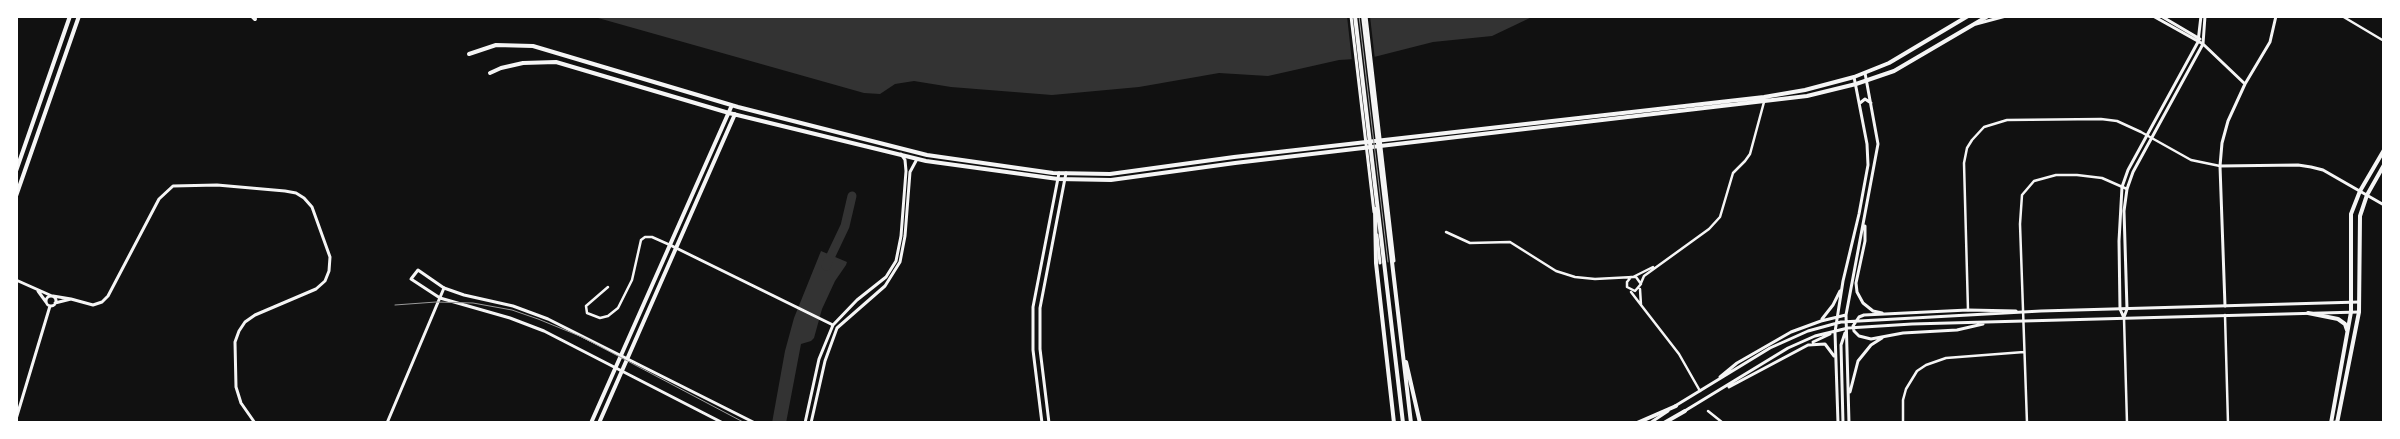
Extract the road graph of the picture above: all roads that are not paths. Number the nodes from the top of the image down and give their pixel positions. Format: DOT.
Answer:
graph roads {
  1 [pos="70,16"];
  2 [pos="79,16"];
  3 [pos="1353,16"];
  4 [pos="1365,16"];
  5 [pos="1988,16"];
  6 [pos="2006,16"];
  7 [pos="2153,16"];
  8 [pos="2161,16"];
  9 [pos="2201,16"];
  10 [pos="2205,16"];
  11 [pos="2276,16"];
  12 [pos="2342,16"];
  13 [pos="1967,17"];
  14 [pos="1970,26"];
  15 [pos="2199,40"];
  16 [pos="2384,41"];
  17 [pos="2203,44"];
  18 [pos="469,54"];
  19 [pos="490,73"];
  20 [pos="1865,73"];
  21 [pos="1854,77"];
  22 [pos="1867,81"];
  23 [pos="1856,84"];
  24 [pos="2245,84"];
  25 [pos="1764,102"];
  26 [pos="1872,103"];
  27 [pos="1860,104"];
  28 [pos="732,105"];
  29 [pos="738,107"];
  30 [pos="729,112"];
  31 [pos="735,114"];
  32 [pos="2148,135"];
  33 [pos="2152,137"];
  34 [pos="2384,150"];
  35 [pos="901,154"];
  36 [pos="918,158"];
  37 [pos="2384,165"];
  38 [pos="2220,166"];
  39 [pos="16,171"];
  40 [pos="1059,173"];
  41 [pos="1066,173"];
  42 [pos="1058,179"];
  43 [pos="1065,180"];
  44 [pos="1374,184"];
  45 [pos="2122,187"];
  46 [pos="2127,189"];
  47 [pos="2360,191"];
  48 [pos="2367,195"];
  49 [pos="16,196"];
  50 [pos="2384,205"];
  51 [pos="1866,216"];
  52 [pos="1446,232"];
  53 [pos="670,245"];
  54 [pos="675,248"];
  55 [pos="1380,263"];
  56 [pos="1659,265"];
  57 [pos="1632,277"];
  58 [pos="1607,279"];
  59 [pos="16,280"];
  60 [pos="1843,281"];
  61 [pos="1641,285"];
  62 [pos="608,287"];
  63 [pos="1627,287"];
  64 [pos="34,288"];
  65 [pos="444,288"];
  66 [pos="1630,290"];
  67 [pos="53,296"];
  68 [pos="440,298"];
  69 [pos="71,299"];
  70 [pos="46,302"];
  71 [pos="2351,302"];
  72 [pos="2360,302"];
  73 [pos="55,303"];
  74 [pos="1641,305"];
  75 [pos="50,306"];
  76 [pos="2225,306"];
  77 [pos="2120,309"];
  78 [pos="2126,309"];
  79 [pos="1968,310"];
  80 [pos="2041,311"];
  81 [pos="2351,312"];
  82 [pos="2359,312"];
  83 [pos="2308,313"];
  84 [pos="1887,314"];
  85 [pos="1846,315"];
  86 [pos="2225,315"];
  87 [pos="1837,317"];
  88 [pos="2124,318"];
  89 [pos="1861,320"];
  90 [pos="1820,321"];
  91 [pos="1991,322"];
  92 [pos="833,325"];
  93 [pos="1846,327"];
  94 [pos="837,328"];
  95 [pos="2348,330"];
  96 [pos="1835,332"];
  97 [pos="1886,336"];
  98 [pos="1808,345"];
  99 [pos="1402,350"];
  100 [pos="2024,352"];
  101 [pos="621,357"];
  102 [pos="628,360"];
  103 [pos="1835,361"];
  104 [pos="615,369"];
  105 [pos="622,372"];
  106 [pos="1714,382"];
  107 [pos="1724,389"];
  108 [pos="1700,390"];
  109 [pos="1848,403"];
  110 [pos="1676,406"];
  111 [pos="1685,411"];
  112 [pos="1708,411"];
  113 [pos="16,419"];
  114 [pos="2337,422"];
  115 [pos="255,423"];
  116 [pos="387,423"];
  117 [pos="592,423"];
  118 [pos="599,423"];
  119 [pos="723,423"];
  120 [pos="755,423"];
  121 [pos="805,423"];
  122 [pos="811,423"];
  123 [pos="1042,423"];
  124 [pos="1049,423"];
  125 [pos="1394,423"];
  126 [pos="1403,423"];
  127 [pos="1411,423"];
  128 [pos="1420,423"];
  129 [pos="1637,423"];
  130 [pos="1650,423"];
  131 [pos="1664,423"];
  132 [pos="1669,423"];
  133 [pos="1723,423"];
  134 [pos="1838,423"];
  135 [pos="1843,423"];
  136 [pos="1849,423"];
  137 [pos="1903,423"];
  138 [pos="2027,423"];
  139 [pos="2127,423"];
  140 [pos="2228,423"];
  141 [pos="2325,423"];
  142 [pos="2331,423"];
  1 -- 39 [label="main road"];
  2 -- 49 [label="main road"];
  3 -- 44 [label="main road"];
  3 -- 55 [label="main road"];
  4 -- 99 [label="main road"];
  5 -- 14 [label="main road"];
  6 -- 14 [label="main road"];
  7 -- 15 [label="main road"];
  8 -- 15 [label="main road"];
  9 -- 15 [label="main road"];
  10 -- 17 [label="main road"];
  11 -- 24 [label="main road"];
  12 -- 16 [label="street"];
  13 -- 20 [label="main road"];
  14 -- 22 [label="main road"];
  15 -- 17 [label="main road"];
  15 -- 32 [label="main road"];
  17 -- 24 [label="main road"];
  17 -- 33 [label="main road"];
  18 -- 28 [label="main road"];
  19 -- 30 [label="main road"];
  20 -- 21 [label="main road"];
  20 -- 22 [label="main road"];
  21 -- 23 [label="main road"];
  21 -- 41 [label="main road"];
  22 -- 23 [label="main road"];
  22 -- 26 [label="main road"];
  23 -- 25 [label="main road"];
  23 -- 27 [label="main road"];
  24 -- 38 [label="main road"];
  25 -- 43 [label="main road"];
  25 -- 56 [label="street"];
  26 -- 27 [label="main road"];
  26 -- 51 [label="main road"];
  27 -- 60 [label="main road"];
  28 -- 29 [label="main road"];
  28 -- 30 [label="main road"];
  29 -- 31 [label="main road"];
  29 -- 40 [label="main road"];
  30 -- 31 [label="main road"];
  30 -- 53 [label="main road"];
  31 -- 35 [label="main road"];
  31 -- 54 [label="main road"];
  32 -- 33 [label="street"];
  32 -- 45 [label="main road"];
  32 -- 79 [label="street"];
  33 -- 38 [label="street"];
  33 -- 46 [label="main road"];
  34 -- 47 [label="main road"];
  35 -- 36 [label="main road"];
  35 -- 92 [label="main road"];
  36 -- 42 [label="main road"];
  36 -- 94 [label="main road"];
  37 -- 48 [label="main road"];
  38 -- 47 [label="main road"];
  38 -- 76 [label="main road"];
  40 -- 41 [label="main road"];
  40 -- 42 [label="main road"];
  41 -- 43 [label="main road"];
  42 -- 43 [label="main road"];
  42 -- 123 [label="main road"];
  43 -- 124 [label="main road"];
  44 -- 55 [label="main road"];
  44 -- 55 [label="main road"];
  45 -- 46 [label="street"];
  45 -- 77 [label="main road"];
  45 -- 100 [label="street"];
  46 -- 78 [label="main road"];
  47 -- 48 [label="main road"];
  47 -- 71 [label="main road"];
  48 -- 50 [label="main road"];
  48 -- 72 [label="main road"];
  51 -- 84 [label="main road"];
  51 -- 85 [label="main road"];
  52 -- 58 [label="street"];
  53 -- 54 [label="main road"];
  53 -- 62 [label="street"];
  53 -- 101 [label="main road"];
  54 -- 92 [label="main road"];
  54 -- 102 [label="main road"];
  55 -- 125 [label="main road"];
  55 -- 126 [label="main road"];
  56 -- 57 [label="street"];
  56 -- 61 [label="street"];
  57 -- 58 [label="street"];
  57 -- 61 [label="street"];
  57 -- 63 [label="street"];
  58 -- 63 [label="street"];
  59 -- 64 [label="main road"];
  60 -- 87 [label="main road"];
  60 -- 90 [label="main road"];
  61 -- 66 [label="street"];
  61 -- 74 [label="street"];
  63 -- 66 [label="street"];
  64 -- 67 [label="main road"];
  64 -- 70 [label="main road"];
  65 -- 68 [label="main road"];
  65 -- 68 [label="main road"];
  65 -- 101 [label="main road"];
  66 -- 74 [label="street"];
  67 -- 69 [label="main road"];
  67 -- 70 [label="main road"];
  67 -- 73 [label="main road"];
  68 -- 104 [label="main road"];
  68 -- 116 [label="main road"];
  69 -- 73 [label="main road"];
  69 -- 115 [label="main road"];
  70 -- 75 [label="main road"];
  71 -- 72 [label="main road"];
  71 -- 76 [label="main road"];
  71 -- 81 [label="main road"];
  72 -- 82 [label="main road"];
  73 -- 75 [label="main road"];
  74 -- 108 [label="street"];
  75 -- 113 [label="main road"];
  76 -- 78 [label="main road"];
  77 -- 78 [label="main road"];
  77 -- 80 [label="main road"];
  77 -- 88 [label="main road"];
  78 -- 88 [label="main road"];
  79 -- 80 [label="main road"];
  79 -- 84 [label="main road"];
  80 -- 89 [label="main road"];
  81 -- 82 [label="main road"];
  81 -- 83 [label="main road"];
  81 -- 95 [label="main road"];
  82 -- 114 [label="main road"];
  83 -- 86 [label="main road"];
  83 -- 95 [label="main road"];
  84 -- 97 [label="main road"];
  85 -- 87 [label="main road"];
  85 -- 93 [label="main road"];
  86 -- 88 [label="main road"];
  86 -- 140 [label="street"];
  87 -- 90 [label="main road"];
  87 -- 96 [label="main road"];
  88 -- 91 [label="main road"];
  88 -- 139 [label="street"];
  89 -- 106 [label="main road"];
  89 -- 135 [label="main road"];
  90 -- 106 [label="main road"];
  91 -- 97 [label="main road"];
  91 -- 107 [label="main road"];
  92 -- 94 [label="main road"];
  92 -- 121 [label="main road"];
  93 -- 96 [label="main road"];
  93 -- 109 [label="main road"];
  94 -- 122 [label="main road"];
  95 -- 142 [label="main road"];
  96 -- 98 [label="main road"];
  96 -- 103 [label="main road"];
  97 -- 109 [label="main road"];
  98 -- 103 [label="main road"];
  98 -- 107 [label="main road"];
  99 -- 127 [label="main road"];
  99 -- 128 [label="main road"];
  100 -- 137 [label="street"];
  100 -- 138 [label="street"];
  101 -- 102 [label="main road"];
  101 -- 104 [label="main road"];
  102 -- 105 [label="main road"];
  102 -- 120 [label="main road"];
  103 -- 134 [label="main road"];
  104 -- 105 [label="main road"];
  104 -- 117 [label="main road"];
  105 -- 118 [label="main road"];
  105 -- 119 [label="main road"];
  106 -- 108 [label="main road"];
  107 -- 111 [label="main road"];
  108 -- 110 [label="main road"];
  109 -- 136 [label="main road"];
  110 -- 129 [label="main road"];
  110 -- 130 [label="main road"];
  111 -- 131 [label="main road"];
  111 -- 132 [label="main road"];
  112 -- 133 [label="street"];
  114 -- 142 [label="main road"];
  141 -- 142 [label="main road"];
}
